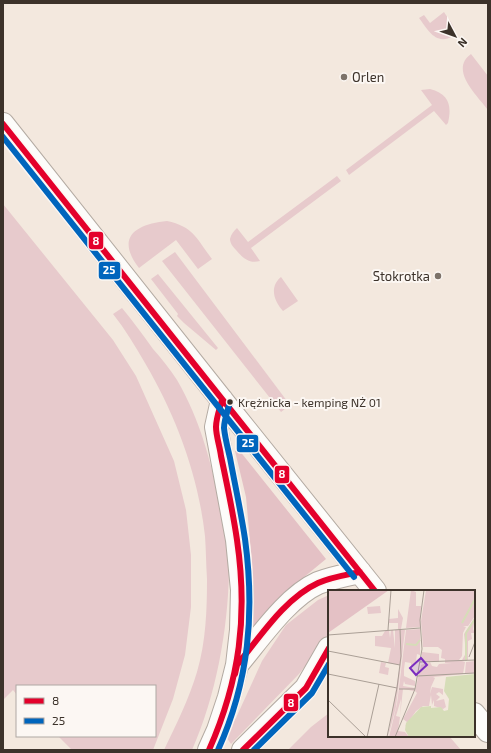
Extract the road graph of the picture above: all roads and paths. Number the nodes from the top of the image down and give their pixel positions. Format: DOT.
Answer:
graph roads {
  1 [pos="3,124"];
  2 [pos="222,400"];
  3 [pos="357,581"];
  4 [pos="373,590"];
  5 [pos="328,650"];
  6 [pos="237,665"];
  7 [pos="328,681"];
  8 [pos="306,688"];
  9 [pos="475,715"];
  10 [pos="488,731"];
  11 [pos="208,750"];
  12 [pos="243,750"];
  1 -- 2 [label="street"];
  2 -- 3 [label="street"];
  2 -- 6 [label="street"];
  3 -- 4 [label="street"];
  3 -- 6 [label="street"];
  5 -- 8 [label="street"];
  6 -- 11 [label="street"];
  7 -- 8 [label="street"];
  8 -- 12 [label="street"];
  9 -- 10 [label="street"];
}
